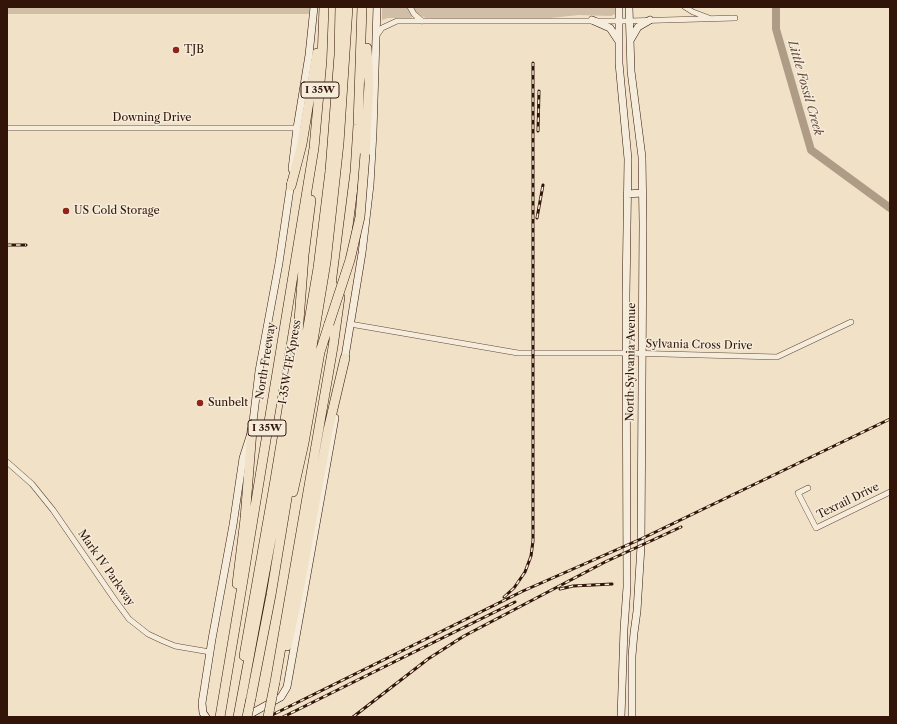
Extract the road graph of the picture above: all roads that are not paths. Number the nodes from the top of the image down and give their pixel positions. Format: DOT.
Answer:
graph roads {
  1 [pos="314,7"];
  2 [pos="324,7"];
  3 [pos="340,7"];
  4 [pos="348,7"];
  5 [pos="362,7"];
  6 [pos="367,7"];
  7 [pos="377,7"];
  8 [pos="410,7"];
  9 [pos="619,7"];
  10 [pos="629,7"];
  11 [pos="684,7"];
  12 [pos="735,18"];
  13 [pos="712,19"];
  14 [pos="592,20"];
  15 [pos="619,20"];
  16 [pos="629,20"];
  17 [pos="650,20"];
  18 [pos="423,21"];
  19 [pos="323,32"];
  20 [pos="377,34"];
  21 [pos="619,43"];
  22 [pos="630,48"];
  23 [pos="7,128"];
  24 [pos="297,128"];
  25 [pos="314,148"];
  26 [pos="291,186"];
  27 [pos="642,193"];
  28 [pos="627,194"];
  29 [pos="851,322"];
  30 [pos="350,324"];
  31 [pos="626,353"];
  32 [pos="642,354"];
  33 [pos="345,358"];
  34 [pos="252,430"];
  35 [pos="7,462"];
  36 [pos="808,488"];
  37 [pos="890,492"];
  38 [pos="271,595"];
  39 [pos="637,612"];
  40 [pos="625,613"];
  41 [pos="234,631"];
  42 [pos="210,652"];
  43 [pos="277,681"];
  44 [pos="244,699"];
  45 [pos="632,708"];
  46 [pos="220,712"];
  47 [pos="206,717"];
  48 [pos="237,717"];
  49 [pos="246,717"];
  50 [pos="268,717"];
  51 [pos="621,717"];
  52 [pos="632,717"];
  53 [pos="636,717"];
  1 -- 24 [label="main road"];
  2 -- 19 [label="highway, North Freeway / I 35W"];
  3 -- 44 [label="highway, I 35W TEXpress"];
  4 -- 38 [label="highway, I 35W TEXpress"];
  5 -- 43 [label="highway"];
  6 -- 38 [label="highway, bridge"];
  7 -- 20 [label="main road"];
  8 -- 18 [label="street"];
  9 -- 15 [label="main road, North Sylvania Avenue"];
  10 -- 16 [label="main road, North Sylvania Avenue"];
  11 -- 13 [label="street"];
  12 -- 13 [label="street"];
  13 -- 17 [label="street"];
  14 -- 15 [label="street"];
  14 -- 18 [label="street"];
  14 -- 21 [label="main road"];
  15 -- 16 [label="street"];
  15 -- 21 [label="main road, North Sylvania Avenue"];
  16 -- 17 [label="street"];
  16 -- 22 [label="main road, North Sylvania Avenue"];
  17 -- 22 [label="main road"];
  18 -- 20 [label="street"];
  19 -- 25 [label="highway, North Freeway / I 35W"];
  19 -- 26 [label="highway"];
  20 -- 30 [label="main road"];
  21 -- 28 [label="main road, North Sylvania Avenue"];
  22 -- 27 [label="main road, North Sylvania Avenue"];
  23 -- 24 [label="street, Downing Drive"];
  24 -- 26 [label="main road"];
  25 -- 41 [label="highway, North Freeway / I 35W"];
  25 -- 44 [label="highway"];
  26 -- 34 [label="main road"];
  27 -- 28 [label="main road"];
  27 -- 32 [label="main road, North Sylvania Avenue"];
  28 -- 31 [label="main road, North Sylvania Avenue"];
  29 -- 32 [label="street, Sylvania Cross Drive"];
  30 -- 31 [label="street, Sylvania Cross Drive"];
  30 -- 33 [label="main road"];
  31 -- 32 [label="street, Sylvania Cross Drive"];
  31 -- 40 [label="main road, North Sylvania Avenue"];
  32 -- 39 [label="main road, North Sylvania Avenue"];
  33 -- 43 [label="highway"];
  33 -- 49 [label="main road"];
  34 -- 41 [label="highway"];
  34 -- 42 [label="main road"];
  35 -- 42 [label="street, Mark IV Parkway"];
  36 -- 37 [label="street, Texrail Drive"];
  38 -- 44 [label="highway, I 35W TEXpress"];
  39 -- 40 [label="main road"];
  39 -- 45 [label="main road, North Sylvania Avenue"];
  40 -- 51 [label="main road, North Sylvania Avenue"];
  41 -- 46 [label="highway, North Freeway / I 35W"];
  42 -- 47 [label="main road"];
  43 -- 50 [label="highway, bridge"];
  44 -- 48 [label="highway, I 35W TEXpress"];
  44 -- 49 [label="highway, I 35W TEXpress, bridge"];
  45 -- 52 [label="main road, North Sylvania Avenue"];
  45 -- 53 [label="main road"];
}
